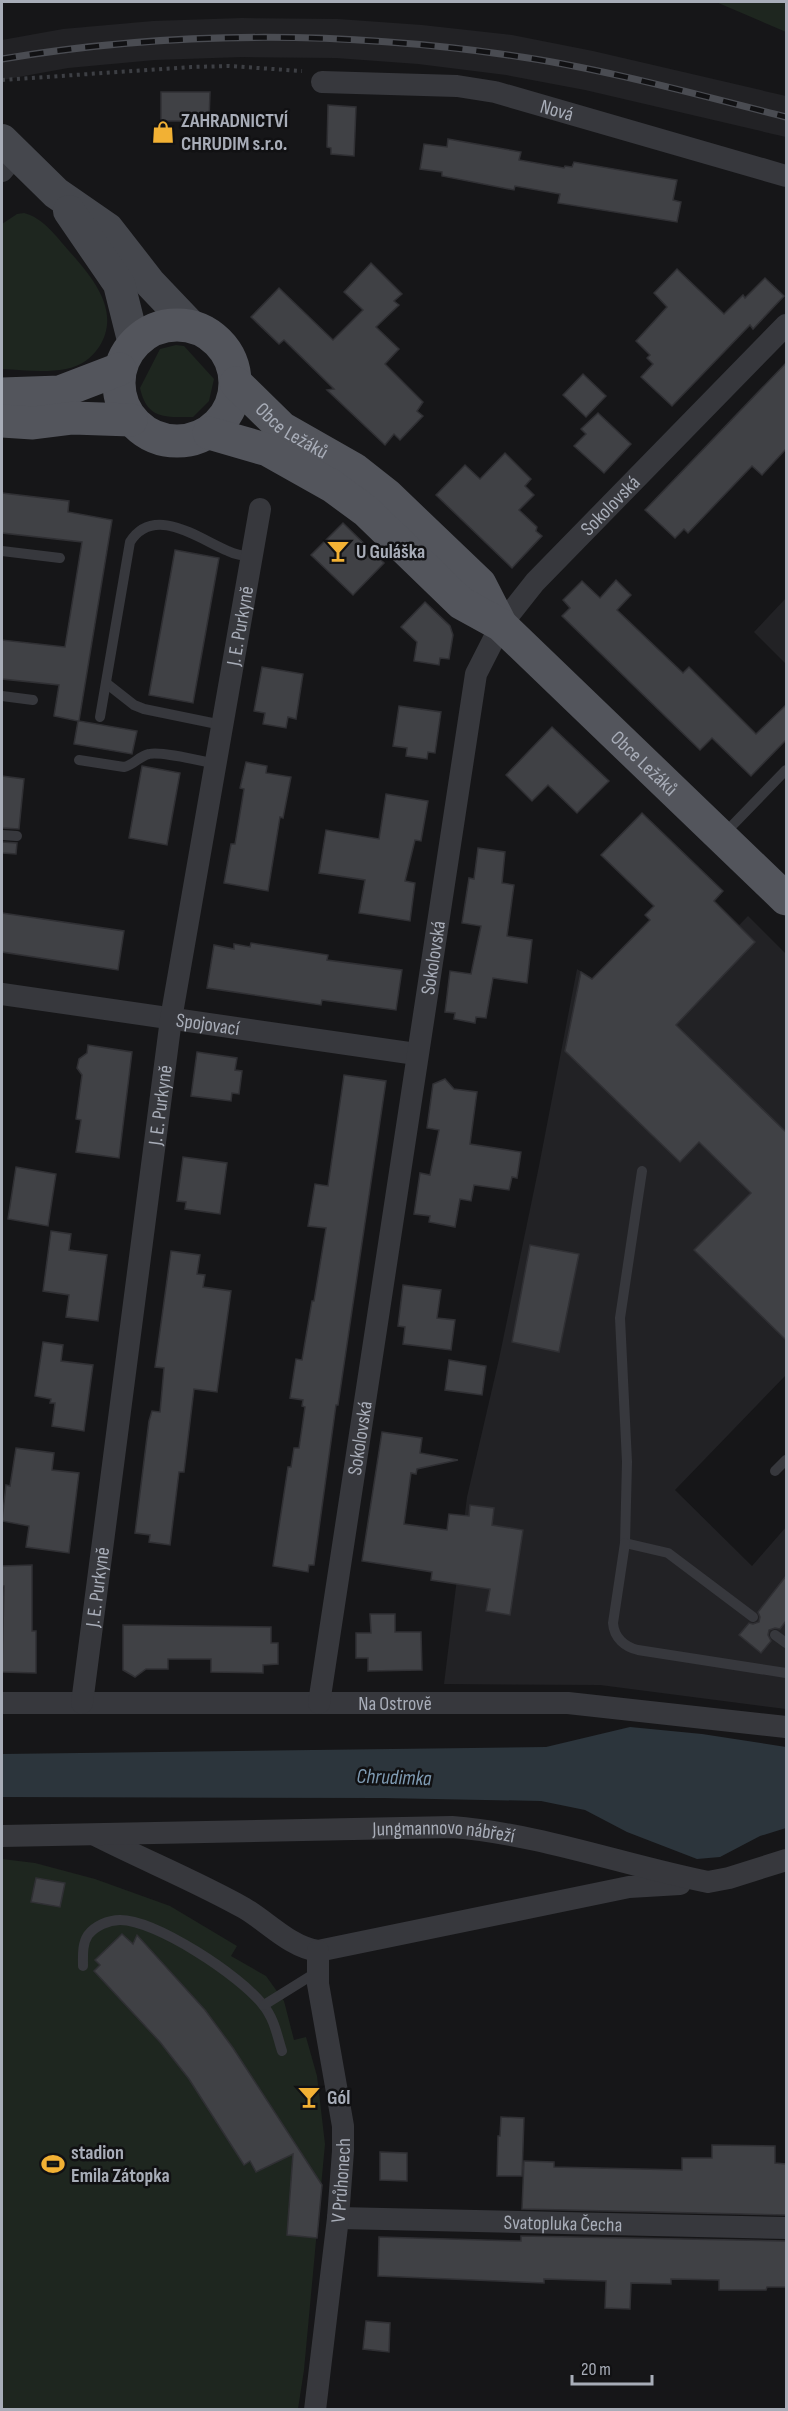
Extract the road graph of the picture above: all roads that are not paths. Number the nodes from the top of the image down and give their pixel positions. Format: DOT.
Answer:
graph roads {
  1 [pos="322,82"];
  2 [pos="6,155"];
  3 [pos="786,176"];
  4 [pos="56,193"];
  5 [pos="786,325"];
  6 [pos="191,326"];
  7 [pos="127,356"];
  8 [pos="236,383"];
  9 [pos="2,394"];
  10 [pos="131,420"];
  11 [pos="2,421"];
  12 [pos="209,433"];
  13 [pos="260,509"];
  14 [pos="2,551"];
  15 [pos="252,557"];
  16 [pos="60,558"];
  17 [pos="501,625"];
  18 [pos="106,683"];
  19 [pos="2,696"];
  20 [pos="33,700"];
  21 [pos="100,717"];
  22 [pos="222,725"];
  23 [pos="79,760"];
  24 [pos="216,764"];
  25 [pos="786,770"];
  26 [pos="2,835"];
  27 [pos="17,836"];
  28 [pos="723,836"];
  29 [pos="786,899"];
  30 [pos="2,994"];
  31 [pos="171,1019"];
  32 [pos="416,1054"];
  33 [pos="642,1171"];
  34 [pos="786,1460"];
  35 [pos="776,1471"];
  36 [pos="625,1543"];
  37 [pos="753,1617"];
  38 [pos="775,1635"];
  39 [pos="786,1642"];
  40 [pos="786,1673"];
  41 [pos="2,1703"];
  42 [pos="82,1703"];
  43 [pos="319,1703"];
  44 [pos="786,1727"];
  45 [pos="92,1833"];
  46 [pos="2,1836"];
  47 [pos="786,1860"];
  48 [pos="708,1882"];
  49 [pos="318,1962"];
  50 [pos="83,1966"];
  51 [pos="264,2005"];
  52 [pos="282,2051"];
  53 [pos="338,2218"];
  54 [pos="786,2228"];
  55 [pos="315,2409"];
  1 -- 3 [label="street, Nová"];
  2 -- 4 [label="main road"];
  4 -- 6 [label="main road"];
  4 -- 7 [label="main road"];
  5 -- 17 [label="street, Sokolovská"];
  6 -- 7 [label="main road"];
  6 -- 8 [label="main road"];
  7 -- 9 [label="main road"];
  7 -- 10 [label="main road"];
  8 -- 12 [label="main road"];
  8 -- 17 [label="main road, Obce Ležáků"];
  10 -- 11 [label="main road"];
  10 -- 12 [label="main road"];
  12 -- 17 [label="main road, Obce Ležáků"];
  13 -- 15 [label="street, J. E. Purkyně"];
  14 -- 16 [label="lane"];
  15 -- 18 [label="lane"];
  15 -- 22 [label="street, J. E. Purkyně"];
  17 -- 28 [label="main road, Obce Ležáků"];
  17 -- 32 [label="street, Sokolovská"];
  18 -- 21 [label="lane"];
  18 -- 22 [label="lane"];
  19 -- 20 [label="lane"];
  22 -- 24 [label="street, J. E. Purkyně"];
  23 -- 24 [label="lane"];
  24 -- 31 [label="street, J. E. Purkyně"];
  25 -- 28 [label="lane"];
  26 -- 27 [label="lane"];
  28 -- 29 [label="main road, Obce Ležáků"];
  30 -- 31 [label="street, Spojovací"];
  31 -- 32 [label="street, Spojovací"];
  31 -- 42 [label="street, J. E. Purkyně"];
  32 -- 43 [label="street, Sokolovská"];
  33 -- 36 [label="lane"];
  34 -- 35 [label="lane"];
  36 -- 37 [label="lane"];
  36 -- 40 [label="lane"];
  38 -- 39 [label="lane"];
  41 -- 42 [label="street, Na Ostrově"];
  42 -- 43 [label="street, Na Ostrově"];
  43 -- 44 [label="street, Na Ostrově"];
  45 -- 46 [label="street"];
  45 -- 48 [label="street, Jungmannovo nábřeží"];
  45 -- 49 [label="street"];
  47 -- 48 [label="street, Jungmannovo nábřeží"];
  48 -- 49 [label="street"];
  49 -- 51 [label="lane"];
  49 -- 53 [label="street, V Průhonech"];
  50 -- 51 [label="lane"];
  51 -- 52 [label="lane"];
  53 -- 54 [label="street, Svatopluka Čecha"];
  53 -- 55 [label="street, V Průhonech"];
}
